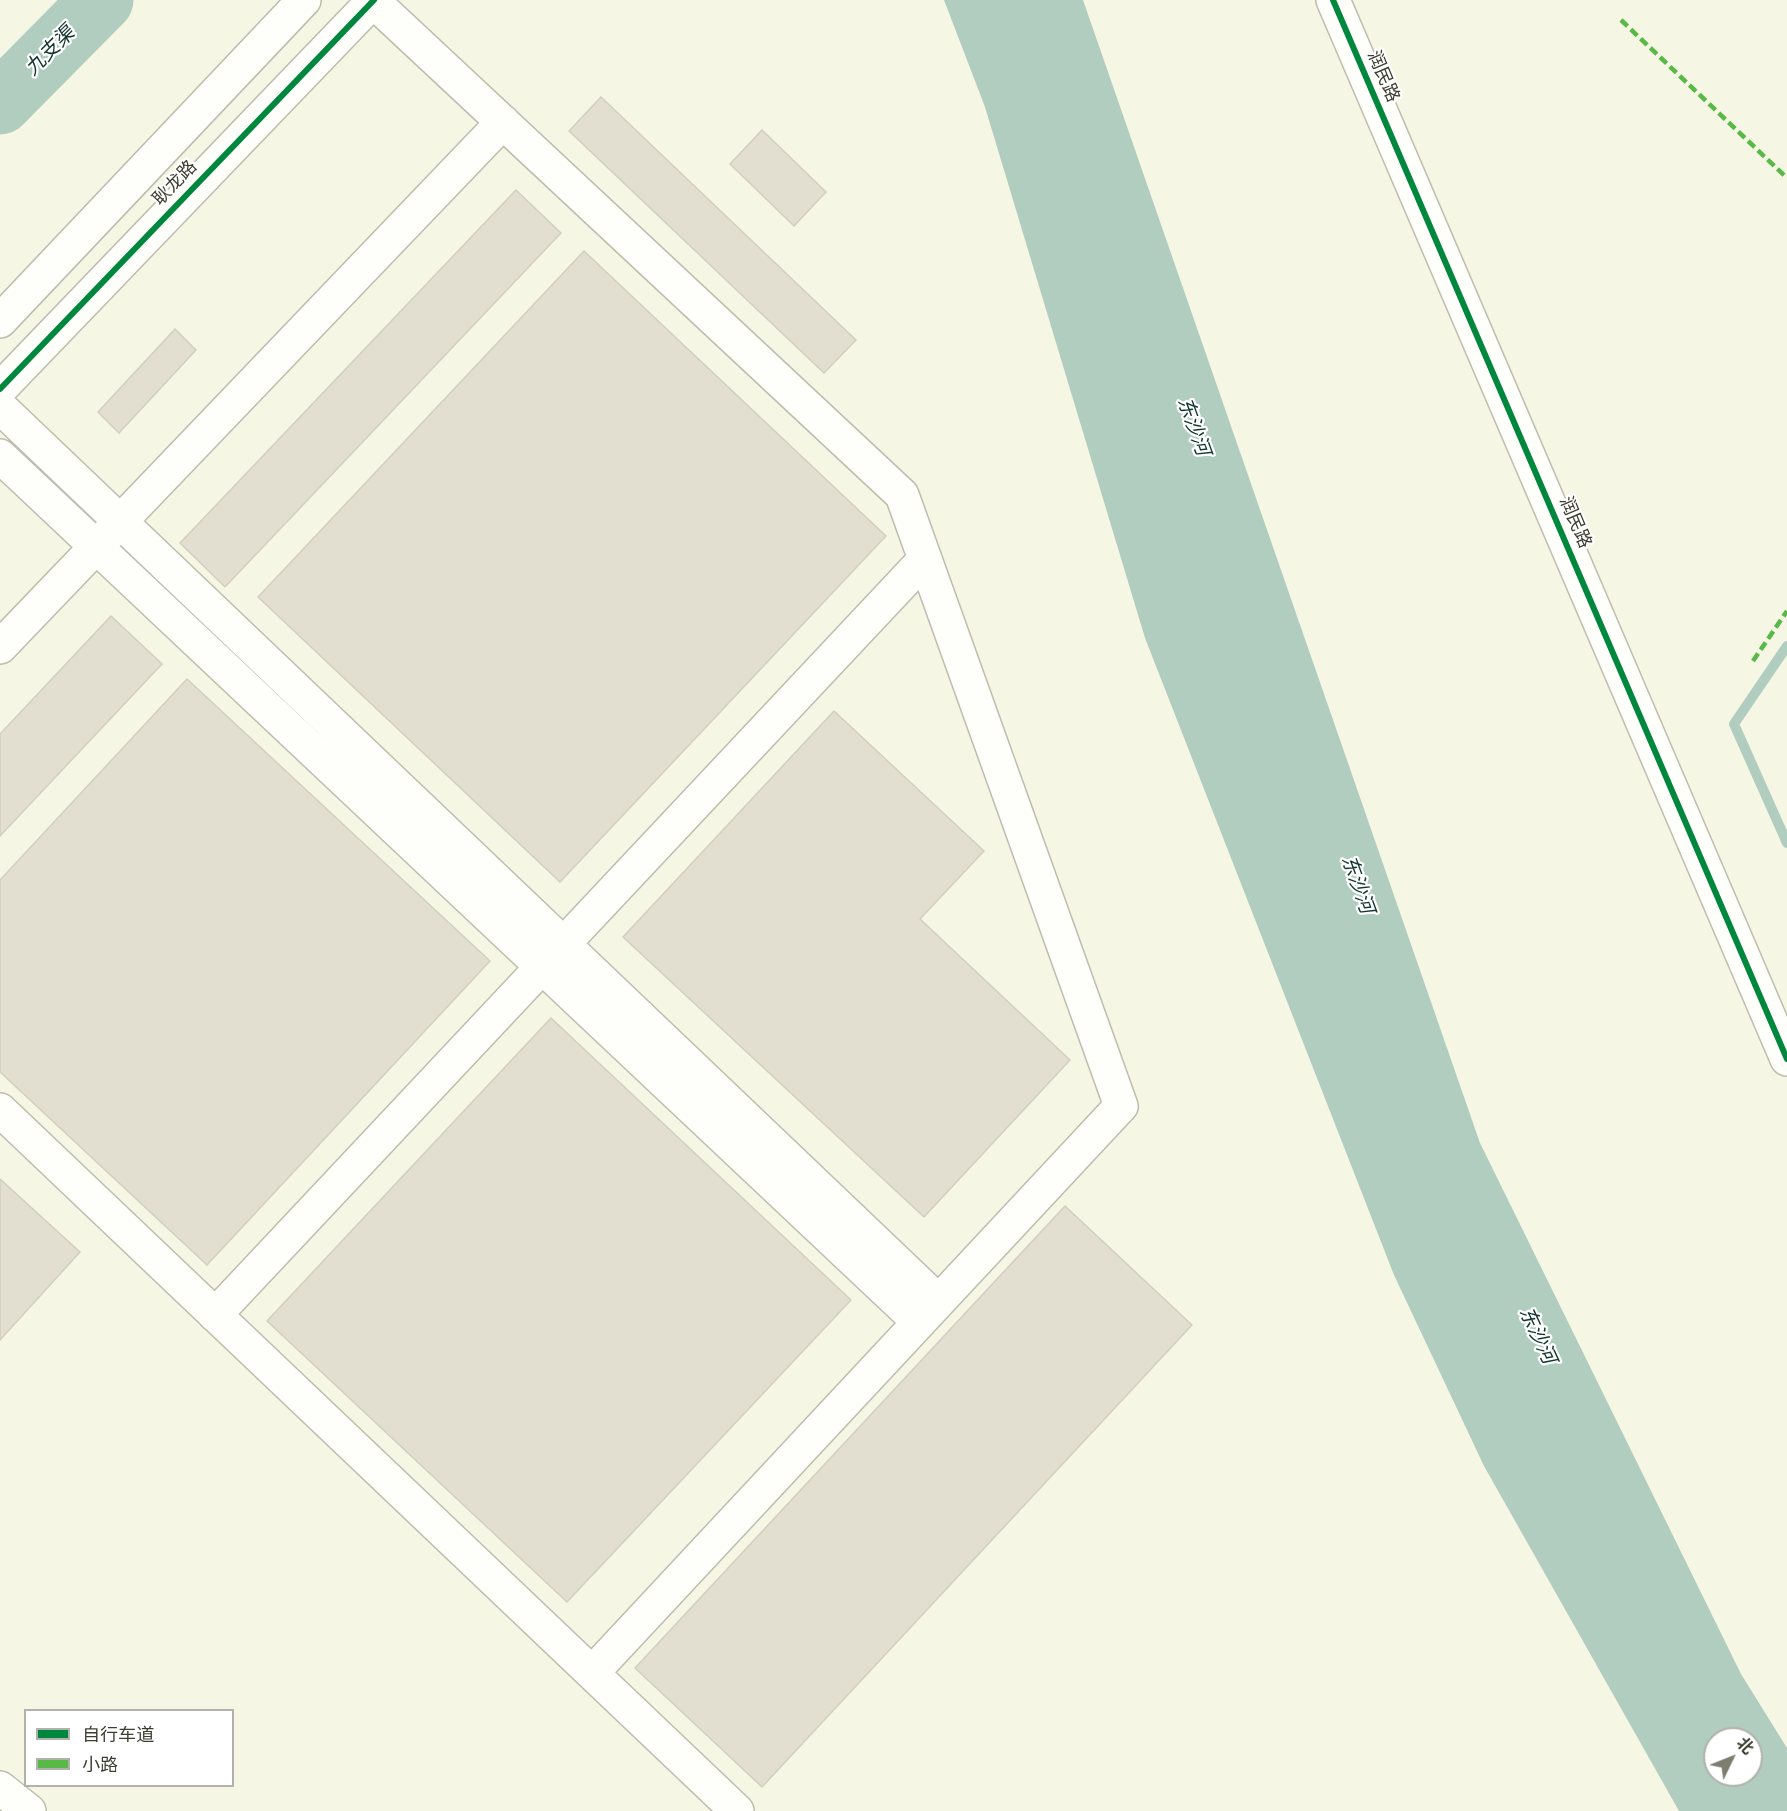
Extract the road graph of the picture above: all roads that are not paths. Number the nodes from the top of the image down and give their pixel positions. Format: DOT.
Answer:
graph roads {
  1 [pos="304,0"];
  2 [pos="1333,0"];
  3 [pos="374,1"];
  4 [pos="503,122"];
  5 [pos="0,321"];
  6 [pos="0,389"];
  7 [pos="0,407"];
  8 [pos="0,456"];
  9 [pos="120,522"];
  10 [pos="96,547"];
  11 [pos="925,559"];
  12 [pos="0,647"];
  13 [pos="553,955"];
  14 [pos="1787,1059"];
  15 [pos="0,1110"];
  16 [pos="929,1311"];
  17 [pos="215,1315"];
  18 [pos="592,1673"];
  19 [pos="0,1788"];
  20 [pos="29,1811"];
  21 [pos="737,1811"];
  1 -- 5 [label="street, 耿龙路"];
  2 -- 14 [label="street, 润民路"];
  3 -- 4 [label="street"];
  3 -- 6 [label="street, 耿龙路"];
  4 -- 9 [label="street"];
  4 -- 11 [label="street"];
  7 -- 9 [label="street"];
  8 -- 10 [label="street"];
  9 -- 10 [label="street"];
  9 -- 13 [label="street"];
  10 -- 12 [label="street"];
  10 -- 13 [label="street"];
  11 -- 13 [label="street"];
  11 -- 16 [label="street"];
  13 -- 16 [label="street"];
  13 -- 17 [label="street"];
  15 -- 17 [label="street"];
  16 -- 18 [label="street"];
  17 -- 18 [label="street"];
  18 -- 21 [label="street"];
  19 -- 20 [label="street"];
}
